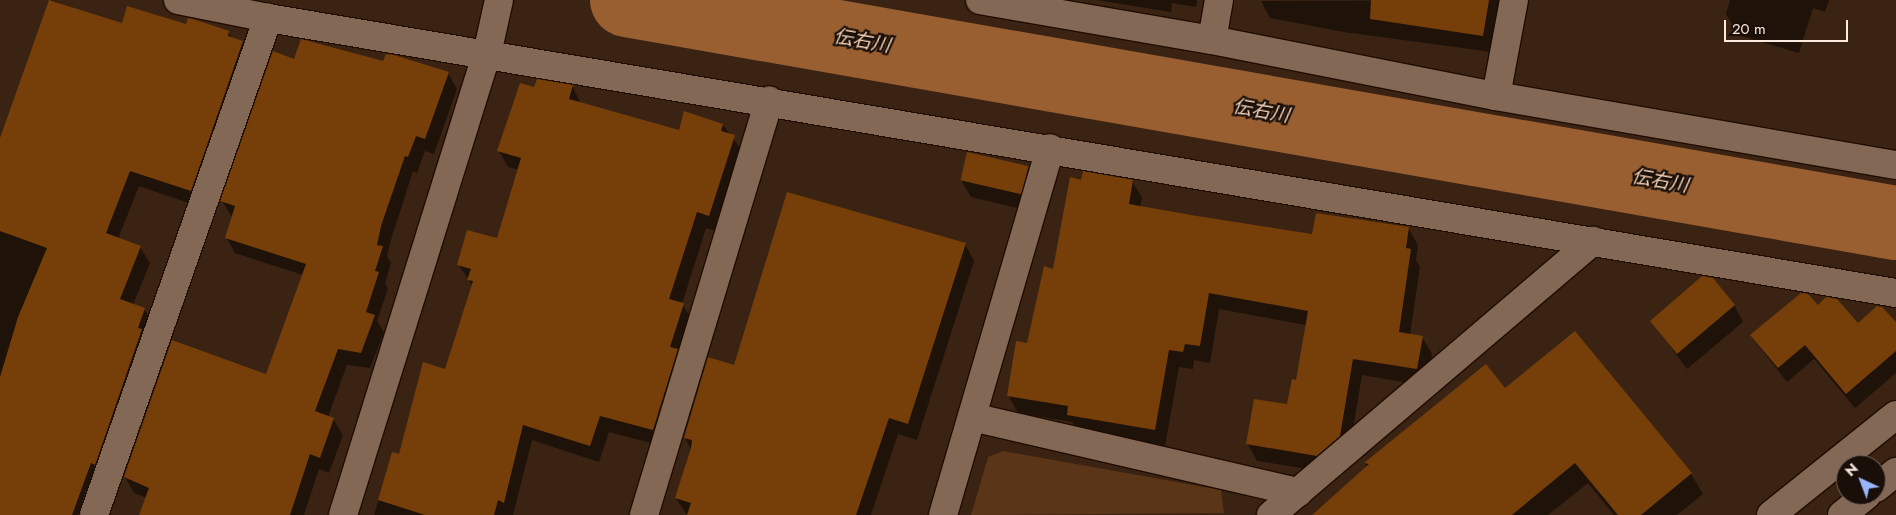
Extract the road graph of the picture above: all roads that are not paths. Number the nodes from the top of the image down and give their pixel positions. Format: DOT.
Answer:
graph roads {
  1 [pos="178,0"];
  2 [pos="499,0"];
  3 [pos="980,0"];
  4 [pos="1219,0"];
  5 [pos="1514,0"];
  6 [pos="268,18"];
  7 [pos="1212,40"];
  8 [pos="487,54"];
  9 [pos="1496,96"];
  10 [pos="770,100"];
  11 [pos="1050,148"];
  12 [pos="1896,165"];
  13 [pos="1593,241"];
  14 [pos="1896,293"];
  15 [pos="1896,415"];
  16 [pos="972,418"];
  17 [pos="1896,472"];
  18 [pos="1886,480"];
  19 [pos="1298,492"];
  20 [pos="1854,505"];
  21 [pos="94,515"];
  22 [pos="343,515"];
  23 [pos="644,515"];
  24 [pos="943,515"];
  25 [pos="1271,515"];
  26 [pos="1771,515"];
  27 [pos="1842,515"];
  1 -- 6 [label="street"];
  2 -- 8 [label="street"];
  3 -- 7 [label="street"];
  4 -- 7 [label="street"];
  5 -- 9 [label="street"];
  6 -- 8 [label="street"];
  6 -- 21 [label="street"];
  7 -- 9 [label="street"];
  8 -- 10 [label="street"];
  8 -- 22 [label="street"];
  9 -- 12 [label="street"];
  10 -- 11 [label="street"];
  10 -- 23 [label="street"];
  11 -- 13 [label="street"];
  11 -- 16 [label="street"];
  13 -- 14 [label="street"];
  13 -- 19 [label="street"];
  15 -- 26 [label="street"];
  16 -- 19 [label="street"];
  16 -- 24 [label="street"];
  17 -- 18 [label="street"];
  19 -- 25 [label="street"];
  20 -- 27 [label="street"];
}
